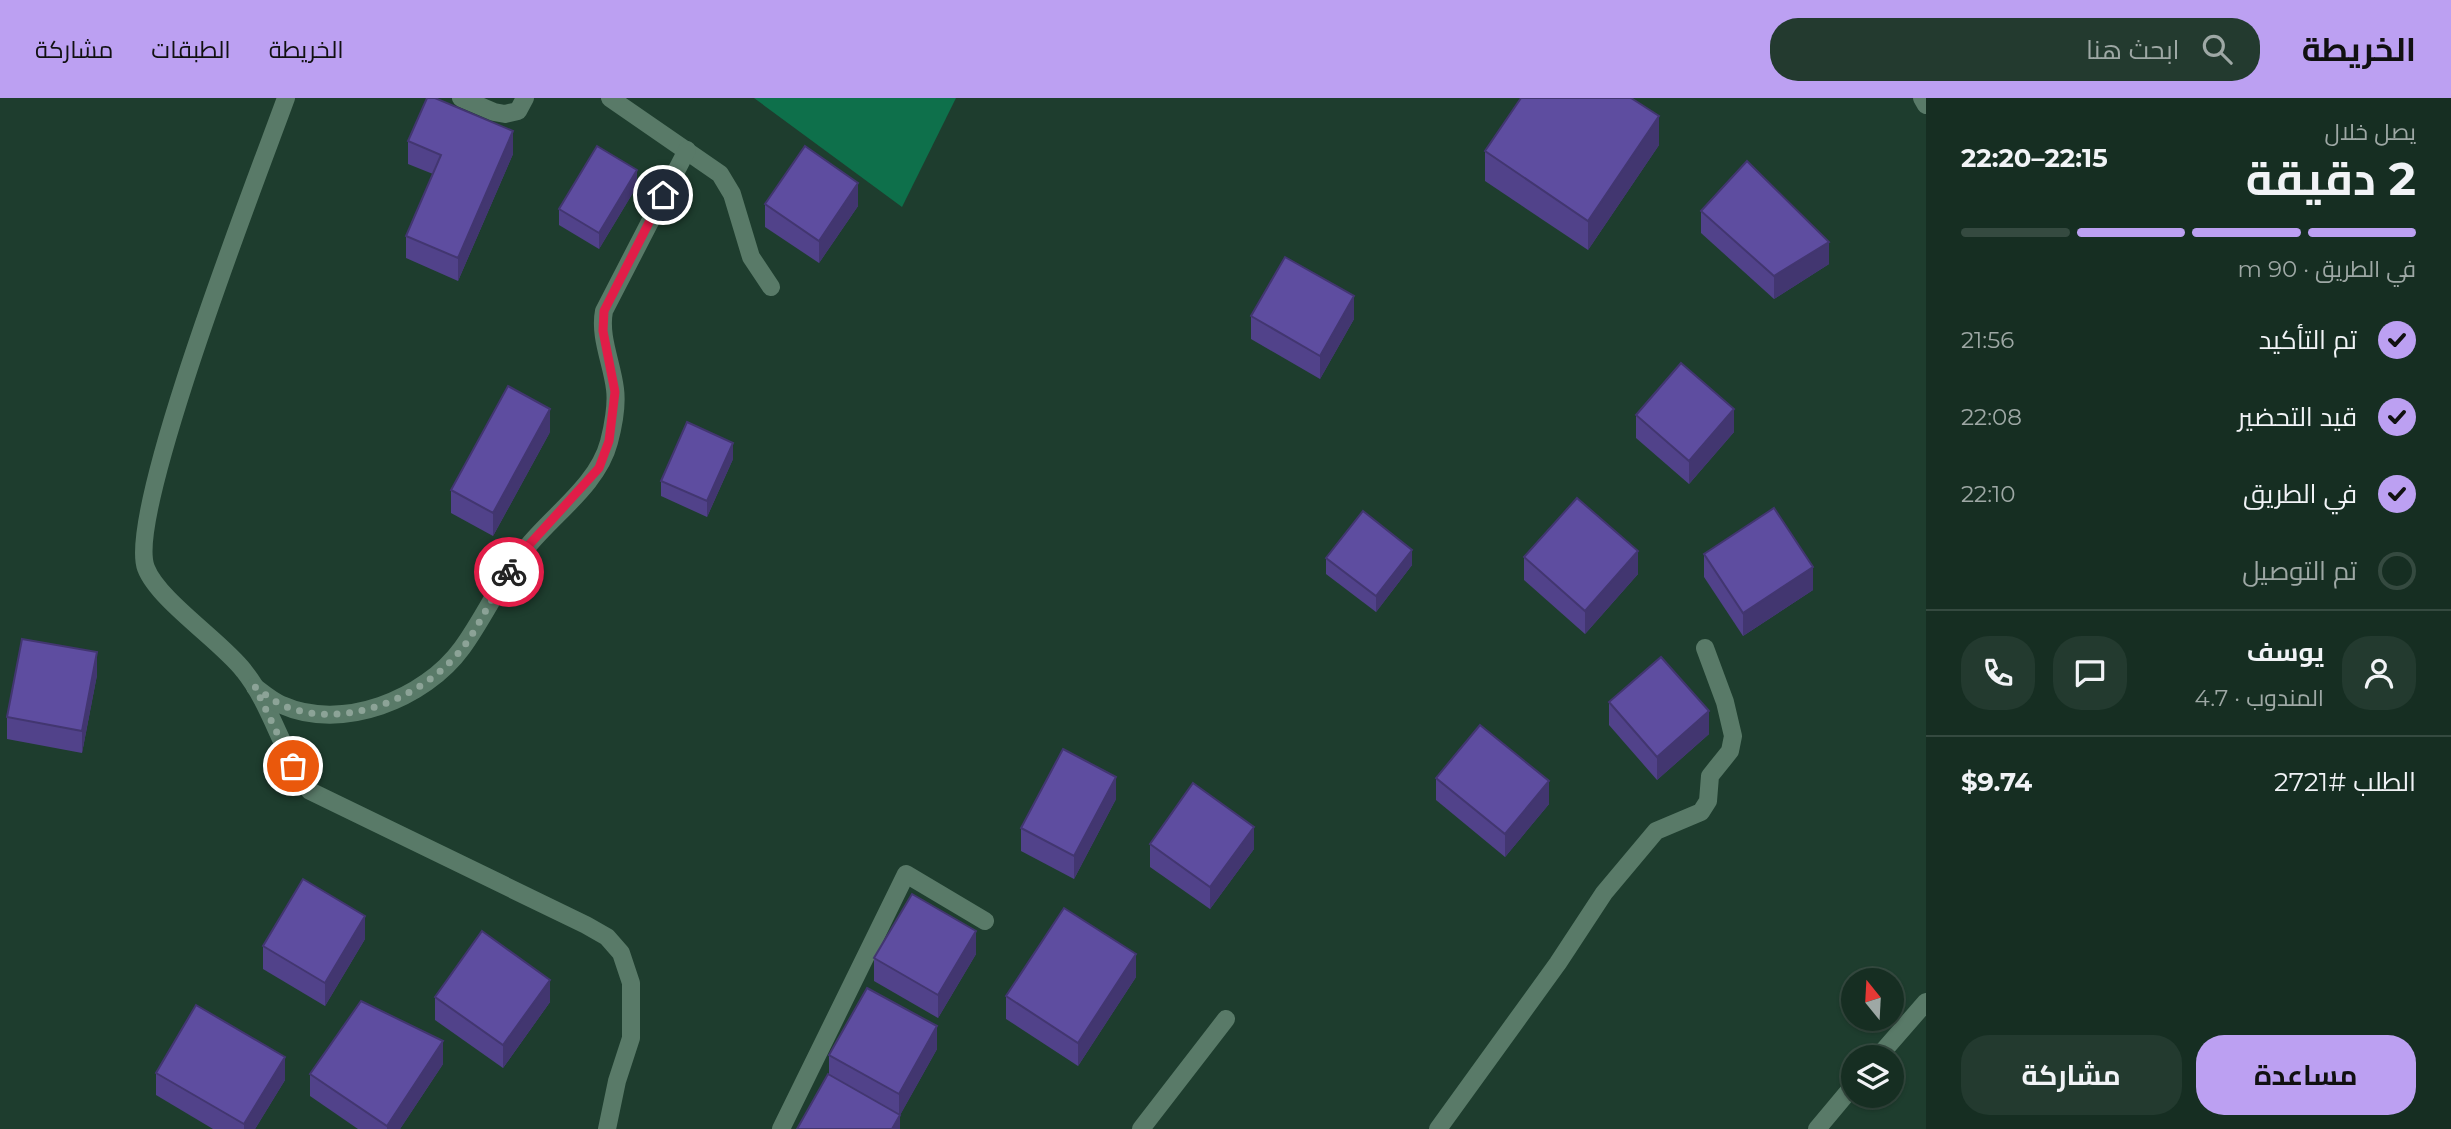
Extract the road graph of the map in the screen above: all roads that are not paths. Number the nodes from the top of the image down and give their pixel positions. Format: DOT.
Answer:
graph roads {
  1 [pos="286,98"];
  2 [pos="461,98"];
  3 [pos="525,98"];
  4 [pos="610,98"];
  5 [pos="1922,98"];
  6 [pos="1926,105"];
  7 [pos="687,150"];
  8 [pos="771,287"];
  9 [pos="1704,648"];
  10 [pos="255,687"];
  11 [pos="985,921"];
  12 [pos="1926,1002"];
  13 [pos="1226,1019"];
  14 [pos="1888,1045"];
  15 [pos="1841,1100"];
  16 [pos="607,1129"];
  17 [pos="780,1129"];
  18 [pos="1141,1129"];
  19 [pos="1438,1129"];
  20 [pos="1817,1129"];
  1 -- 10 [label="street"];
  2 -- 3 [label="street"];
  4 -- 7 [label="street"];
  5 -- 6 [label="street"];
  7 -- 8 [label="street"];
  7 -- 10 [label="street"];
  9 -- 19 [label="street"];
  10 -- 16 [label="street"];
  11 -- 17 [label="street"];
  12 -- 14 [label="street"];
  13 -- 18 [label="street"];
  15 -- 20 [label="street"];
}
